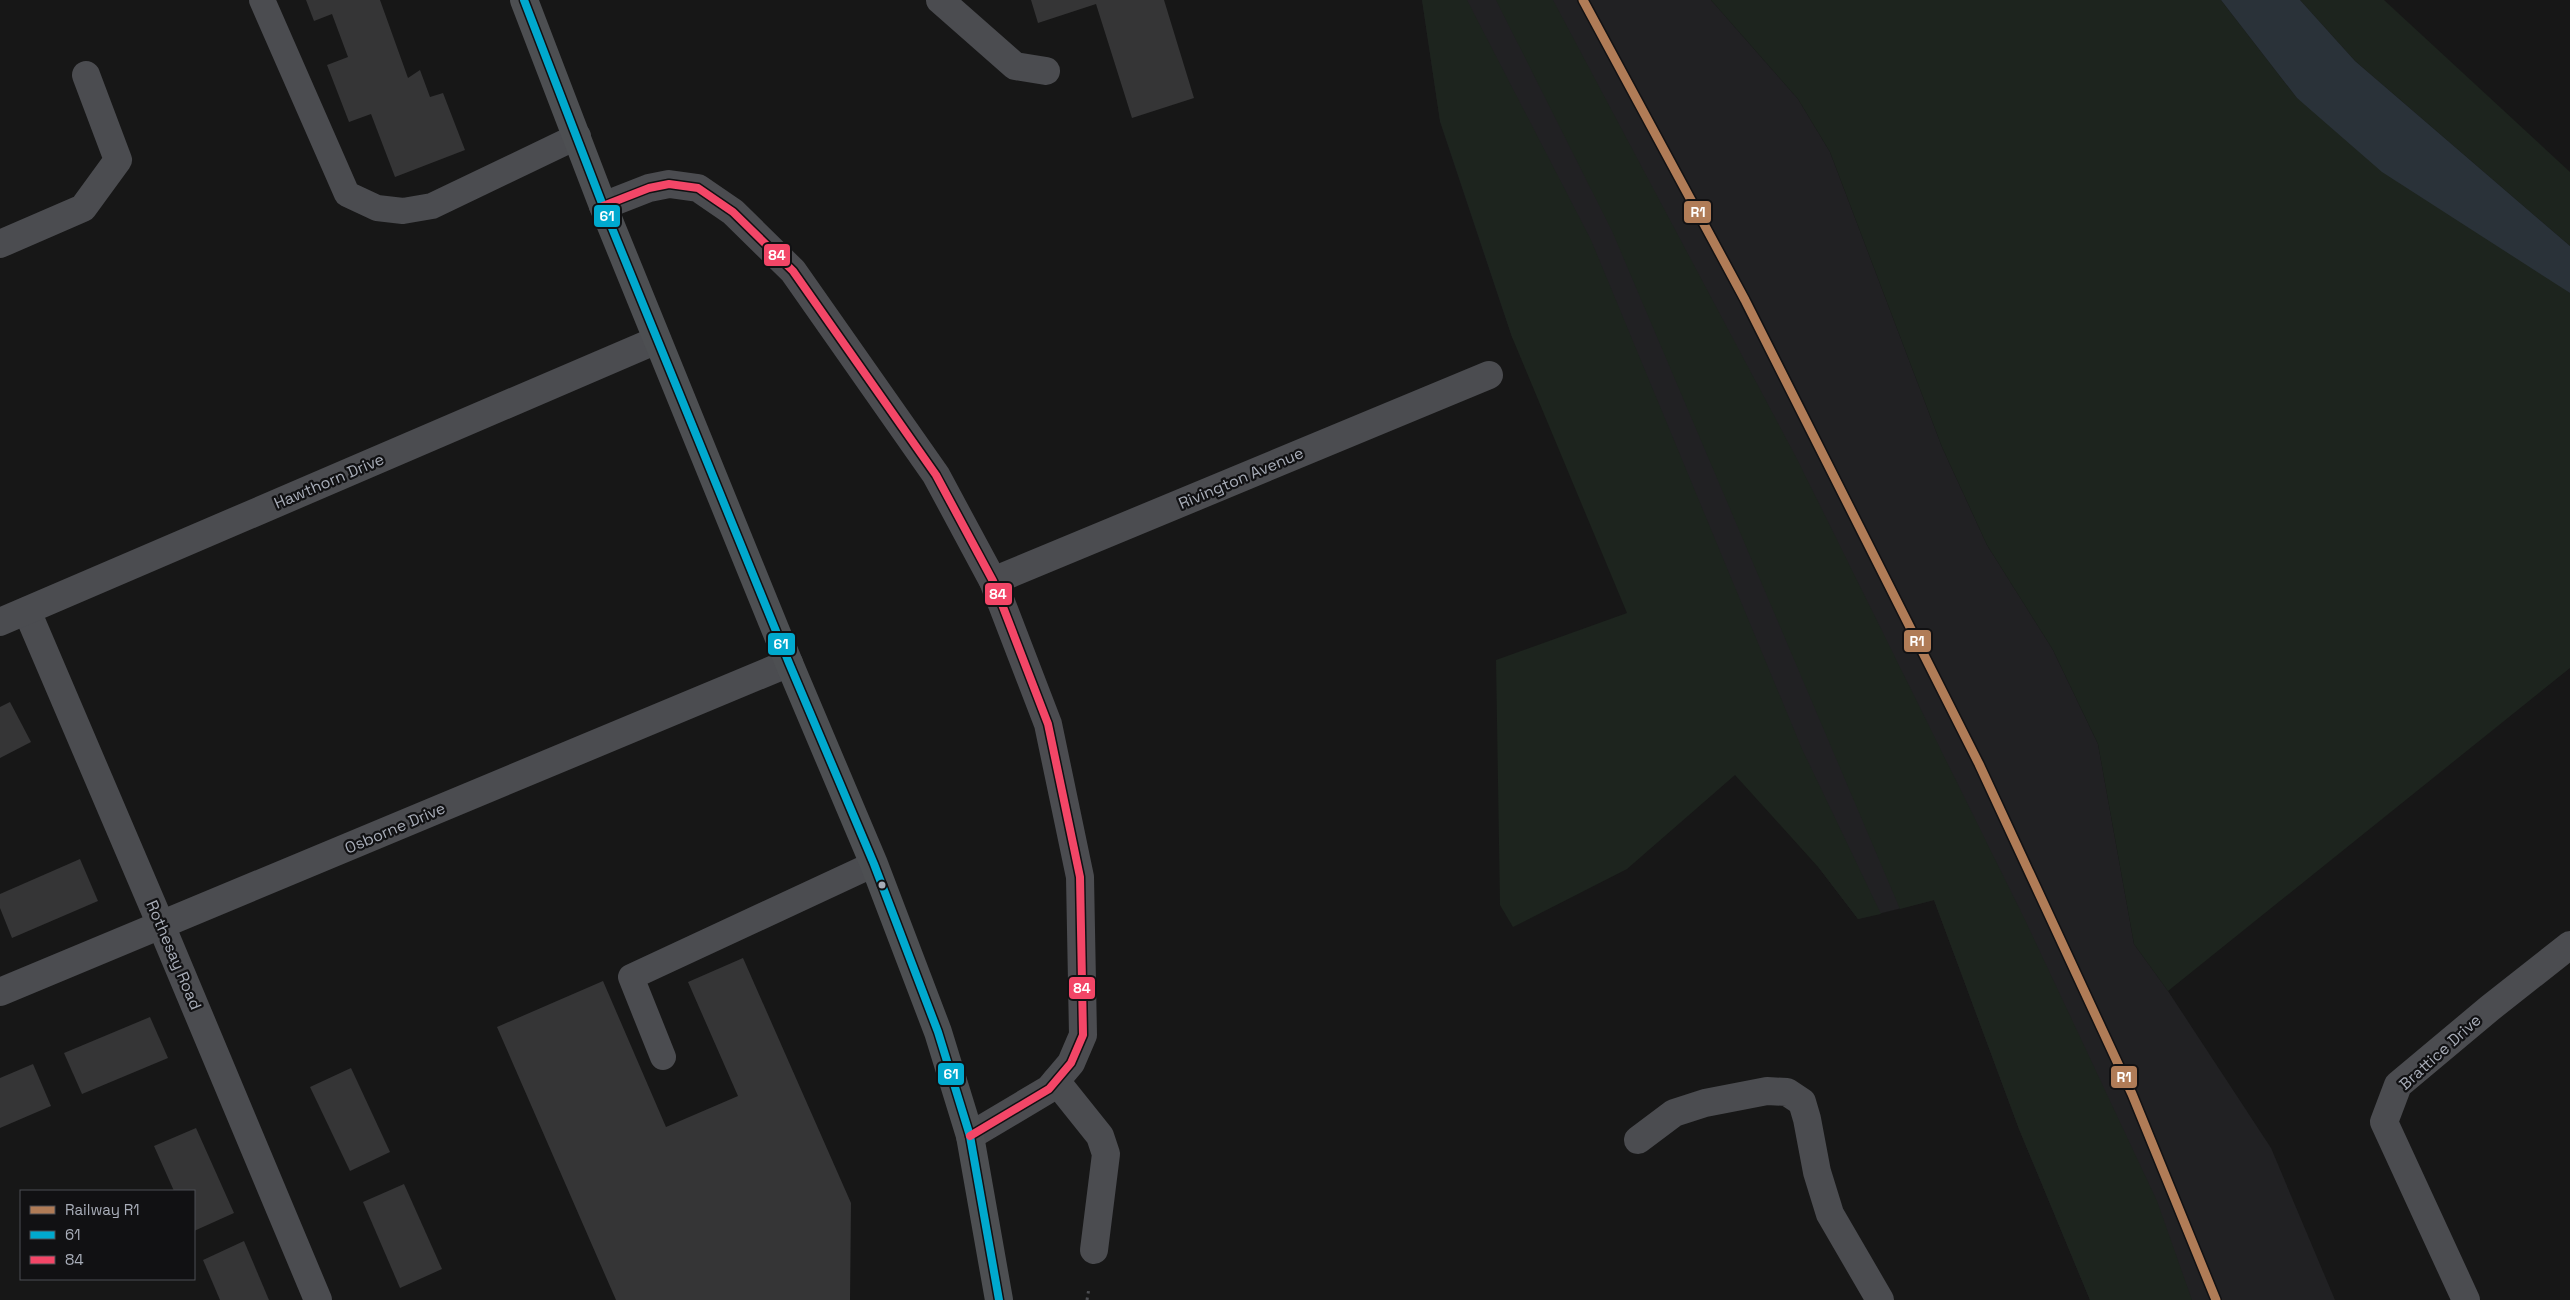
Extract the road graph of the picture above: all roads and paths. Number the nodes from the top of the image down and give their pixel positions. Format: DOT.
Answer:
graph roads {
  1 [pos="262,0"];
  2 [pos="524,0"];
  3 [pos="940,0"];
  4 [pos="1046,71"];
  5 [pos="86,76"];
  6 [pos="578,136"];
  7 [pos="604,206"];
  8 [pos="0,244"];
  9 [pos="657,340"];
  10 [pos="1489,375"];
  11 [pos="993,581"];
  12 [pos="27,611"];
  13 [pos="0,622"];
  14 [pos="789,664"];
  15 [pos="874,864"];
  16 [pos="161,925"];
  17 [pos="2570,945"];
  18 [pos="0,992"];
  19 [pos="663,1057"];
  20 [pos="1056,1081"];
  21 [pos="970,1136"];
  22 [pos="1638,1140"];
  23 [pos="1094,1250"];
  24 [pos="318,1300"];
  25 [pos="999,1300"];
  26 [pos="1880,1300"];
  27 [pos="2466,1300"];
  1 -- 6 [label="lane"];
  2 -- 6 [label="main road"];
  3 -- 4 [label="street"];
  5 -- 8 [label="street"];
  6 -- 7 [label="main road"];
  7 -- 9 [label="main road"];
  7 -- 11 [label="street"];
  9 -- 12 [label="street, Hawthorn Drive"];
  9 -- 14 [label="main road"];
  10 -- 11 [label="street, Rivington Avenue"];
  11 -- 20 [label="street"];
  12 -- 13 [label="street, Hawthorn Drive"];
  12 -- 16 [label="street, Rothesay Road"];
  14 -- 15 [label="main road"];
  14 -- 16 [label="street, Osborne Drive"];
  15 -- 19 [label="lane"];
  15 -- 21 [label="main road"];
  16 -- 18 [label="street, Osborne Drive"];
  16 -- 24 [label="street, Rothesay Road"];
  17 -- 27 [label="street, Brattice Drive"];
  20 -- 21 [label="street"];
  20 -- 23 [label="street"];
  21 -- 25 [label="main road"];
  22 -- 26 [label="street"];
}
